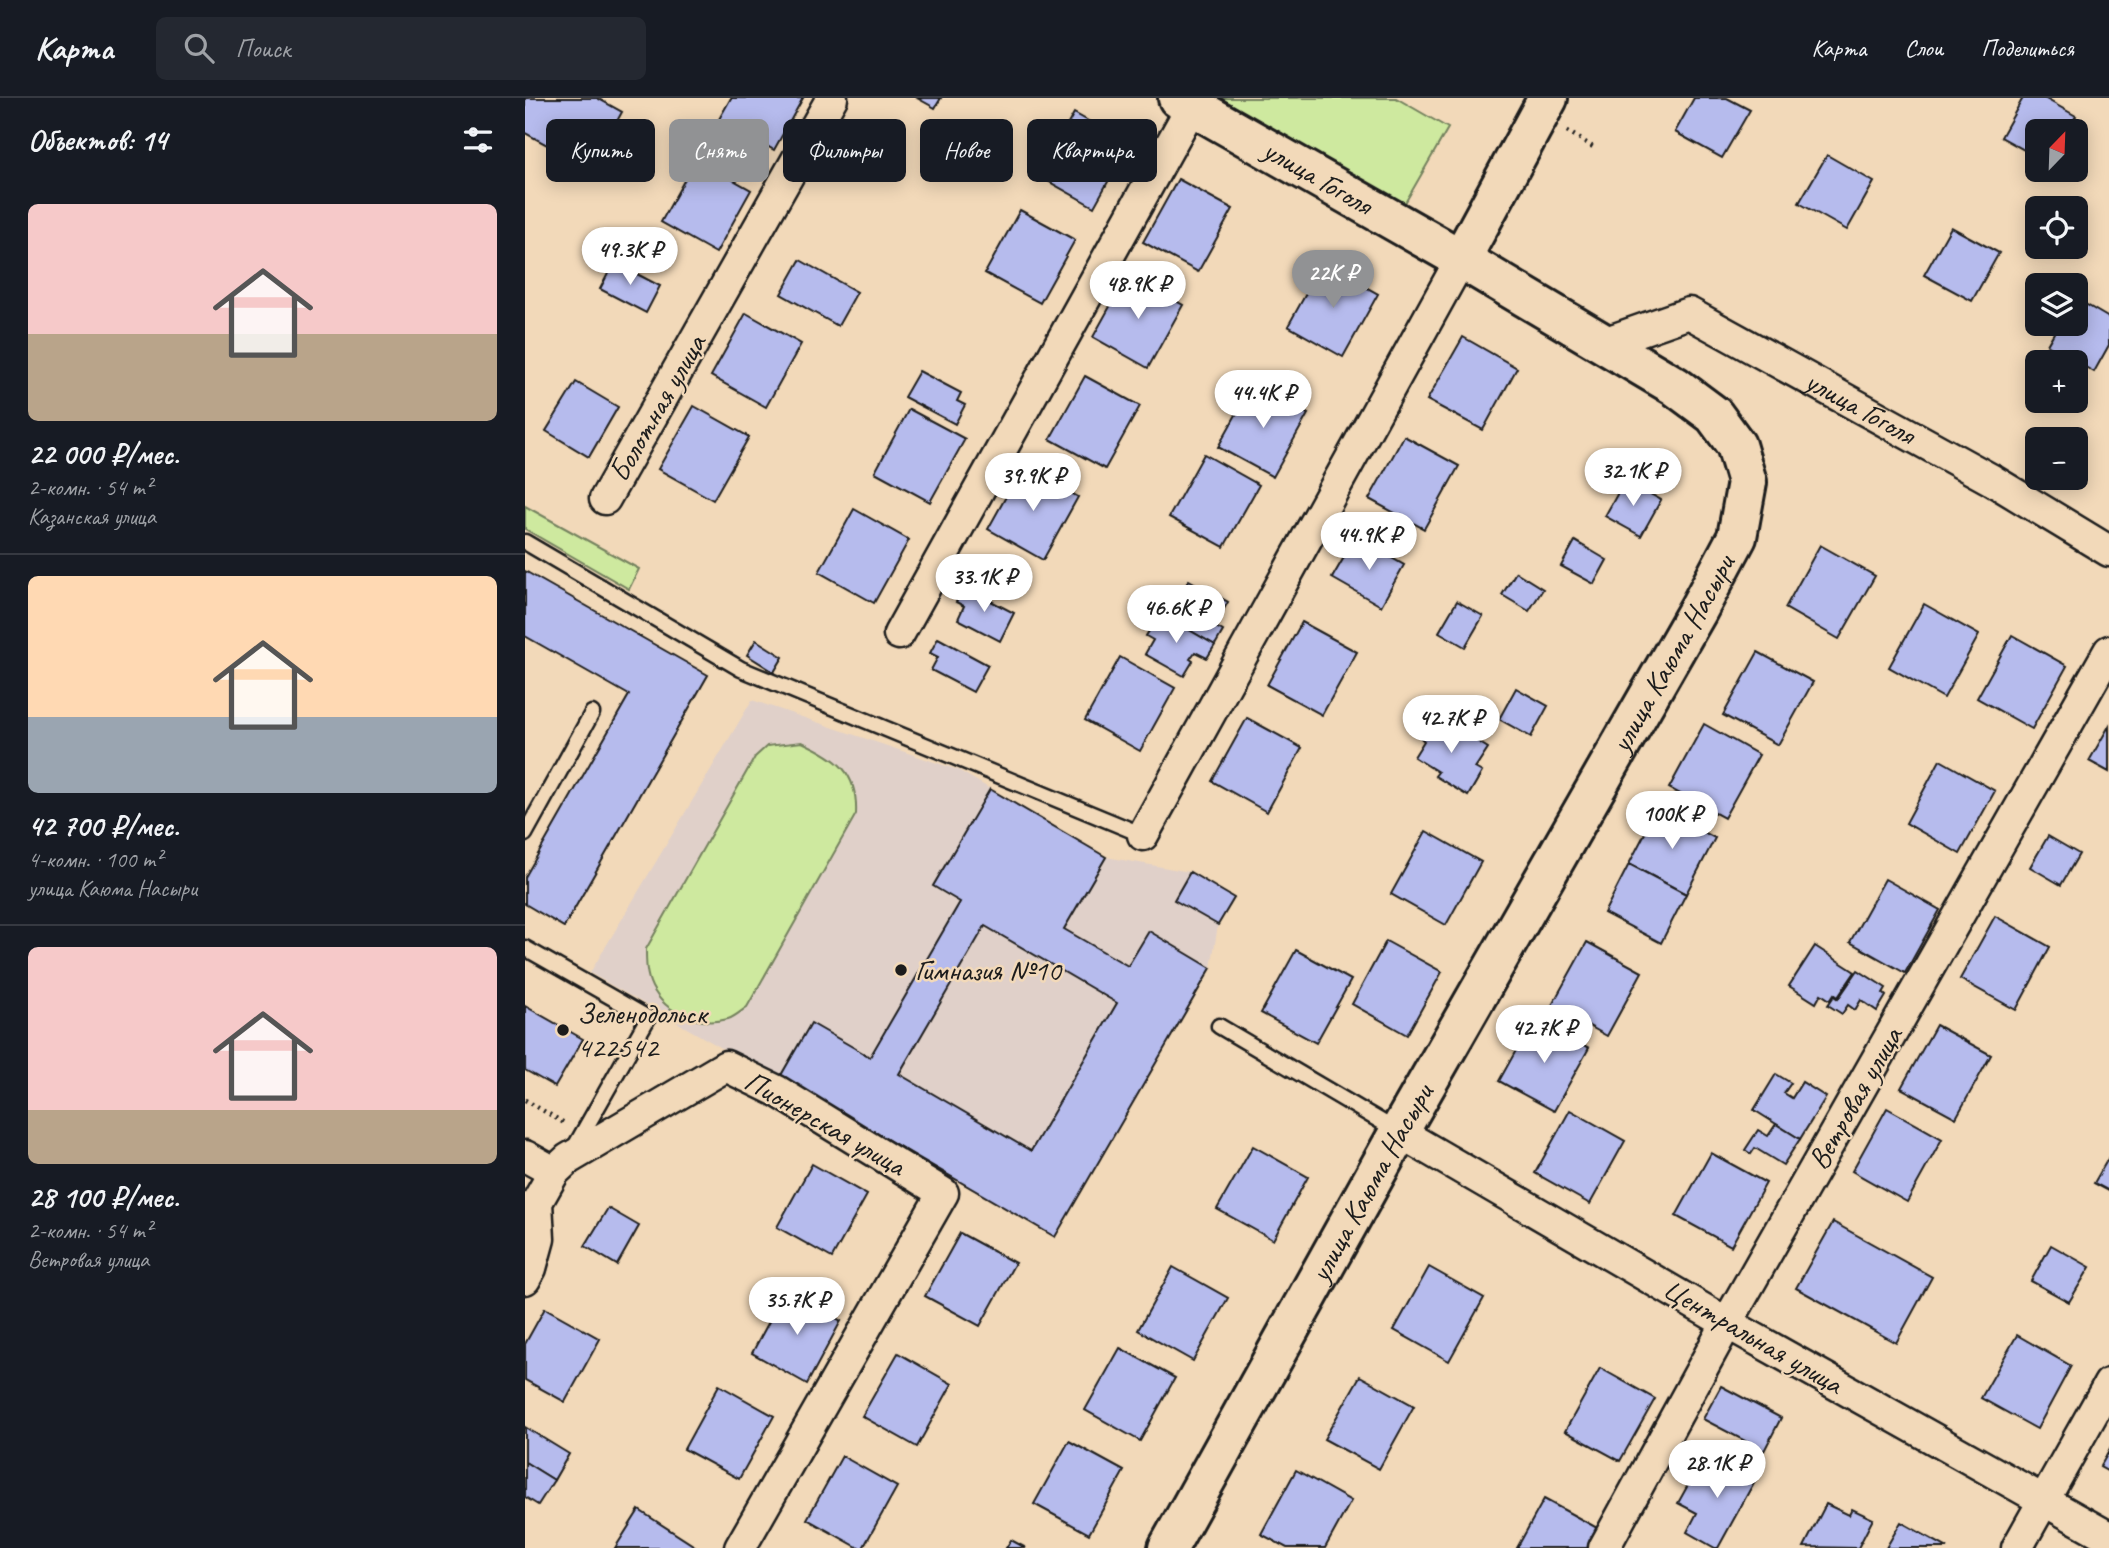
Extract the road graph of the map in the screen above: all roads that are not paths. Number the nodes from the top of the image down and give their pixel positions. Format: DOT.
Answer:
graph roads {
  1 [pos="832,98"];
  2 [pos="1548,98"];
  3 [pos="1185,102"];
  4 [pos="1461,259"];
  5 [pos="1601,344"];
  6 [pos="1736,445"];
  7 [pos="605,499"];
  8 [pos="525,542"];
  9 [pos="2109,551"];
  10 [pos="899,634"];
  11 [pos="2109,651"];
  12 [pos="592,713"];
  13 [pos="525,834"];
  14 [pos="1143,835"];
  15 [pos="525,948"];
  16 [pos="1219,1027"];
  17 [pos="1399,1132"];
  18 [pos="525,1156"];
  19 [pos="561,1165"];
  20 [pos="525,1279"];
  21 [pos="1727,1323"];
  22 [pos="2109,1384"];
  23 [pos="2044,1500"];
  24 [pos="2109,1536"];
  25 [pos="740,1548"];
  26 [pos="1168,1548"];
  27 [pos="1604,1548"];
  28 [pos="2017,1548"];
  1 -- 7 [label="street, Болотная улица"];
  2 -- 4 [label="main road"];
  3 -- 4 [label="main road, улица Гоголя"];
  3 -- 10 [label="street"];
  4 -- 5 [label="main road, улица Гоголя"];
  4 -- 14 [label="street"];
  5 -- 6 [label="main road, улица Гоголя"];
  5 -- 9 [label="street, улица Гоголя"];
  6 -- 17 [label="main road, улица Каюма Насыри"];
  8 -- 14 [label="lane"];
  11 -- 21 [label="street, Ветровая улица"];
  12 -- 13 [label="lane"];
  15 -- 19 [label="lane"];
  16 -- 17 [label="lane"];
  17 -- 21 [label="street, Центральная улица"];
  17 -- 26 [label="main road, улица Каюма Насыри"];
  18 -- 19 [label="street"];
  19 -- 20 [label="street"];
  19 -- 25 [label="street, Пионерская улица"];
  21 -- 23 [label="street, Центральная улица"];
  21 -- 27 [label="street, Ветровая улица"];
  22 -- 23 [label="street"];
  23 -- 24 [label="street, Центральная улица"];
  23 -- 28 [label="street"];
}
